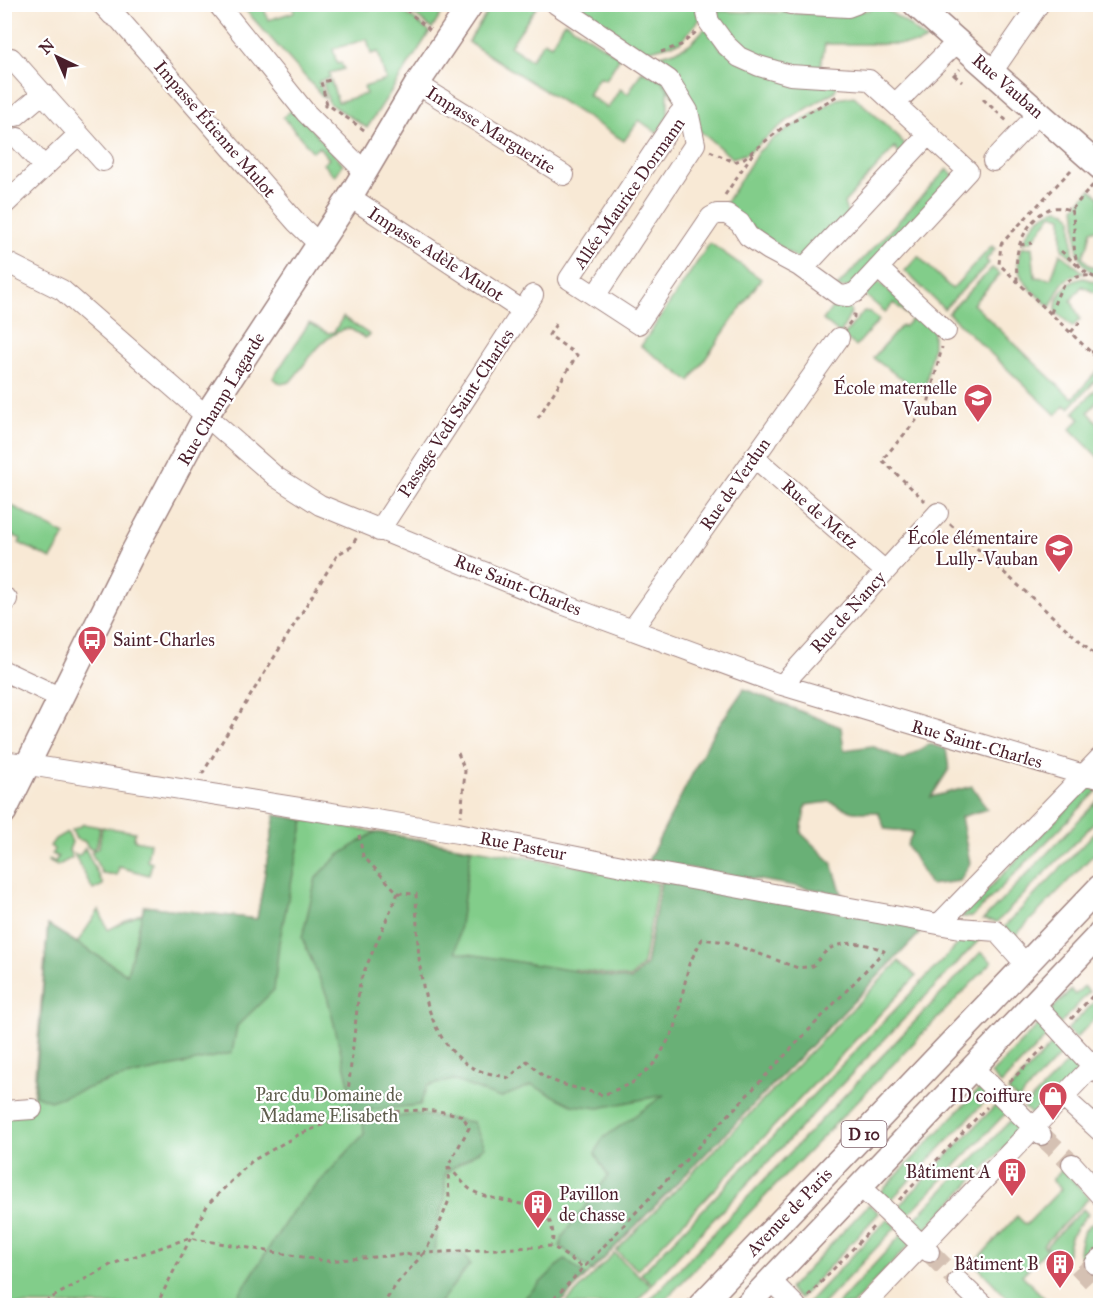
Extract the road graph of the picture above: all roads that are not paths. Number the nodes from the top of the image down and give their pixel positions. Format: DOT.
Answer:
graph roads {
  1 [pos="218,4"];
  2 [pos="471,4"];
  3 [pos="556,4"];
  4 [pos="790,4"];
  5 [pos="856,4"];
  6 [pos="915,4"];
  7 [pos="1039,4"];
  8 [pos="107,10"];
  9 [pos="707,13"];
  10 [pos="957,42"];
  11 [pos="11,58"];
  12 [pos="992,72"];
  13 [pos="417,84"];
  14 [pos="43,93"];
  15 [pos="896,103"];
  16 [pos="688,111"];
  17 [pos="1039,113"];
  18 [pos="16,117"];
  19 [pos="79,134"];
  20 [pos="929,134"];
  21 [pos="18,138"];
  22 [pos="104,161"];
  23 [pos="993,161"];
  24 [pos="44,167"];
  25 [pos="365,172"];
  26 [pos="564,175"];
  27 [pos="1098,175"];
  28 [pos="350,197"];
  29 [pos="4,205"];
  30 [pos="319,244"];
  31 [pos="4,261"];
  32 [pos="878,268"];
  33 [pos="803,269"];
  34 [pos="595,296"];
  35 [pos="528,303"];
  36 [pos="946,331"];
  37 [pos="838,338"];
  38 [pos="206,417"];
  39 [pos="754,457"];
  40 [pos="938,513"];
  41 [pos="371,527"];
  42 [pos="885,571"];
  43 [pos="4,598"];
  44 [pos="4,604"];
  45 [pos="632,630"];
  46 [pos="4,671"];
  47 [pos="782,685"];
  48 [pos="61,698"];
  49 [pos="1101,758"];
  50 [pos="4,761"];
  51 [pos="29,765"];
  52 [pos="1092,777"];
  53 [pos="4,812"];
  54 [pos="1101,888"];
  55 [pos="940,923"];
  56 [pos="1101,934"];
  57 [pos="1027,963"];
  58 [pos="1052,984"];
  59 [pos="1034,1003"];
  60 [pos="1098,1066"];
  61 [pos="972,1067"];
  62 [pos="1063,1097"];
  63 [pos="32,1109"];
  64 [pos="4,1111"];
  65 [pos="1038,1131"];
  66 [pos="1101,1131"];
  67 [pos="1072,1164"];
  68 [pos="860,1186"];
  69 [pos="1101,1195"];
  70 [pos="925,1249"];
  71 [pos="770,1280"];
  72 [pos="958,1281"];
  73 [pos="801,1301"];
  74 [pos="700,1305"];
  75 [pos="746,1305"];
  76 [pos="864,1305"];
  77 [pos="984,1305"];
  1 -- 25 [label="street"];
  2 -- 13 [label="main road, Rue Champ Lagarde"];
  3 -- 16 [label="street"];
  4 -- 5 [label="street"];
  6 -- 10 [label="main road, Rue Vauban"];
  7 -- 12 [label="street"];
  8 -- 30 [label="street, Impasse Étienne Mulot"];
  9 -- 15 [label="street"];
  10 -- 12 [label="main road, Rue Vauban"];
  10 -- 15 [label="street"];
  11 -- 14 [label="street"];
  12 -- 17 [label="main road, Rue Vauban"];
  13 -- 25 [label="main road, Rue Champ Lagarde"];
  13 -- 26 [label="street, Impasse Marguerite"];
  14 -- 18 [label="street"];
  14 -- 19 [label="street"];
  15 -- 20 [label="street"];
  16 -- 34 [label="street, Allée Maurice Dormann"];
  16 -- 34 [label="street, Allée Maurice Dormann"];
  17 -- 23 [label="street"];
  17 -- 27 [label="main road, Rue Vauban"];
  19 -- 22 [label="street"];
  19 -- 24 [label="street"];
  20 -- 32 [label="street"];
  20 -- 33 [label="street"];
  21 -- 24 [label="street"];
  24 -- 29 [label="street"];
  25 -- 28 [label="main road, Rue Champ Lagarde"];
  28 -- 30 [label="main road, Rue Champ Lagarde"];
  28 -- 35 [label="street, Impasse Adèle Mulot"];
  30 -- 38 [label="main road, Rue Champ Lagarde"];
  31 -- 38 [label="street, Rue Saint-Charles"];
  32 -- 33 [label="street"];
  32 -- 36 [label="street"];
  33 -- 34 [label="street, Allée Maurice Dormann"];
  35 -- 41 [label="street, Passage Vedi Saint-Charles"];
  37 -- 39 [label="street, Rue de Verdun"];
  38 -- 41 [label="street, Rue Saint-Charles"];
  38 -- 48 [label="main road, Rue Champ Lagarde"];
  39 -- 42 [label="street, Rue de Metz"];
  39 -- 45 [label="street, Rue de Verdun"];
  40 -- 42 [label="street, Rue de Nancy"];
  41 -- 45 [label="street, Rue Saint-Charles"];
  42 -- 47 [label="street, Rue de Nancy"];
  43 -- 44 [label="street"];
  45 -- 47 [label="street, Rue Saint-Charles"];
  46 -- 48 [label="street"];
  47 -- 52 [label="street, Rue Saint-Charles"];
  48 -- 51 [label="main road, Rue Champ Lagarde"];
  49 -- 52 [label="street"];
  50 -- 51 [label="street, Rue Pasteur"];
  51 -- 53 [label="main road, Rue Champ Lagarde"];
  51 -- 55 [label="street, Rue Pasteur"];
  52 -- 55 [label="street"];
  54 -- 57 [label="main road, Avenue de Paris / D 10"];
  55 -- 57 [label="street, Rue Pasteur"];
  56 -- 58 [label="main road, Avenue de Paris / D 10"];
  57 -- 58 [label="main road"];
  57 -- 74 [label="main road, Avenue de Paris / D 10"];
  58 -- 59 [label="main road, Avenue de Paris / D 10"];
  59 -- 60 [label="street"];
  59 -- 61 [label="main road, Avenue de Paris / D 10"];
  60 -- 62 [label="street"];
  61 -- 65 [label="street"];
  61 -- 68 [label="main road, Avenue de Paris / D 10"];
  62 -- 65 [label="street"];
  62 -- 66 [label="street"];
  63 -- 64 [label="street"];
  65 -- 70 [label="street"];
  67 -- 69 [label="street"];
  68 -- 70 [label="street"];
  68 -- 71 [label="main road, Avenue de Paris / D 10"];
  70 -- 76 [label="street"];
  71 -- 73 [label="street"];
  71 -- 75 [label="main road, Avenue de Paris / D 10"];
  72 -- 77 [label="street"];
}
